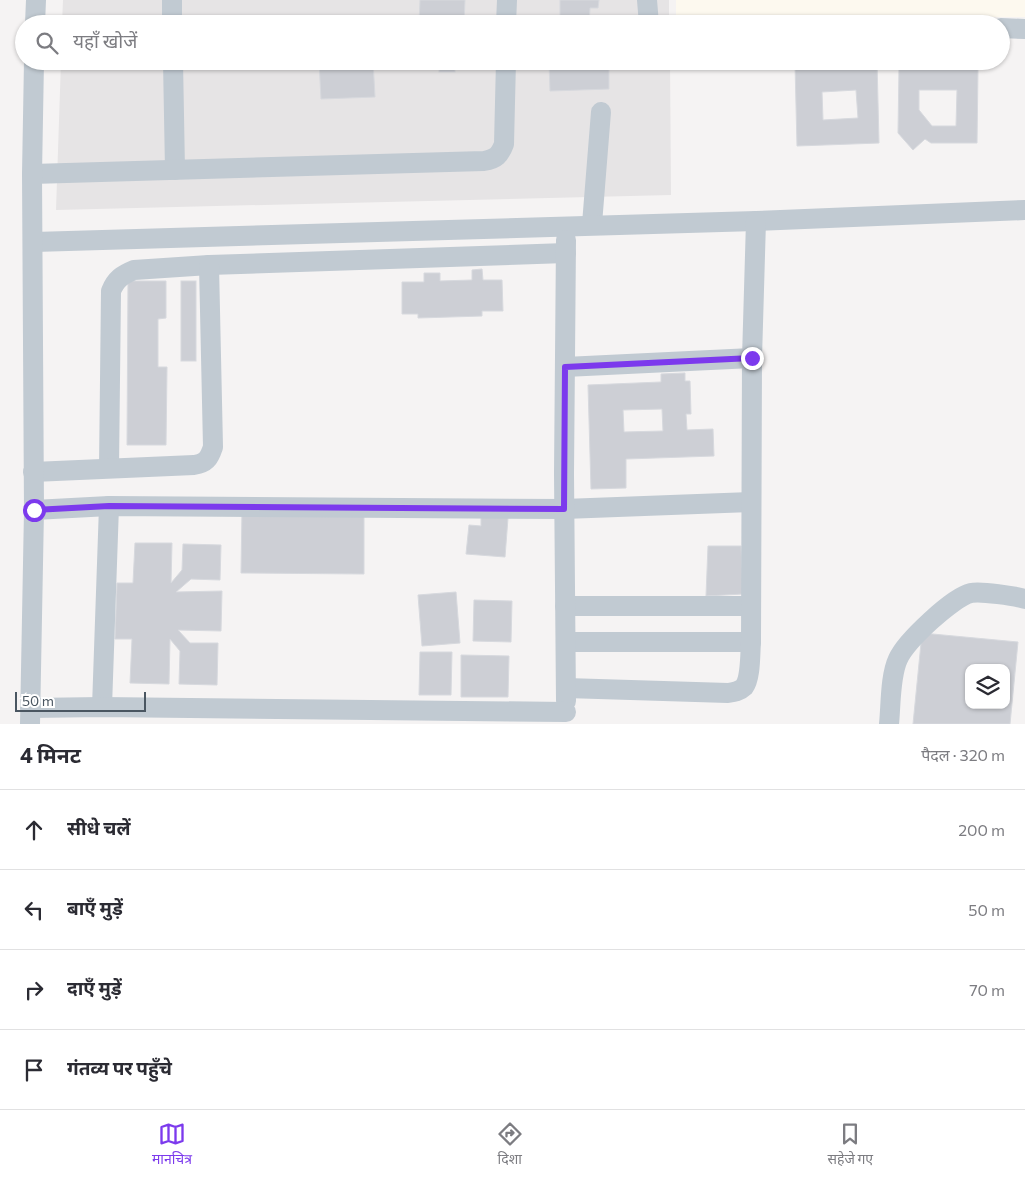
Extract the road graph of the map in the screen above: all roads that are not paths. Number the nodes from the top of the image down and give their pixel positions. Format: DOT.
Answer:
graph roads {
  1 [pos="36,0"];
  2 [pos="172,0"];
  3 [pos="507,0"];
  4 [pos="648,0"];
  5 [pos="35,15"];
  6 [pos="172,15"];
  7 [pos="506,15"];
  8 [pos="649,15"];
  9 [pos="1010,28"];
  10 [pos="1025,29"];
  11 [pos="34,70"];
  12 [pos="173,70"];
  13 [pos="506,70"];
  14 [pos="601,112"];
  15 [pos="175,170"];
  16 [pos="32,174"];
  17 [pos="1025,210"];
  18 [pos="756,221"];
  19 [pos="592,224"];
  20 [pos="566,225"];
  21 [pos="34,242"];
  22 [pos="566,253"];
  23 [pos="209,265"];
  24 [pos="752,358"];
  25 [pos="565,367"];
  26 [pos="109,468"];
  27 [pos="34,472"];
  28 [pos="751,502"];
  29 [pos="109,506"];
  30 [pos="564,509"];
  31 [pos="34,510"];
  32 [pos="1025,599"];
  33 [pos="565,606"];
  34 [pos="750,606"];
  35 [pos="566,642"];
  36 [pos="751,642"];
  37 [pos="566,688"];
  38 [pos="102,707"];
  39 [pos="30,716"];
  40 [pos="566,718"];
  41 [pos="889,724"];
  1 -- 5 [label="street"];
  2 -- 6 [label="street"];
  3 -- 7 [label="street"];
  4 -- 8 [label="street"];
  9 -- 10 [label="street"];
  11 -- 16 [label="street"];
  12 -- 15 [label="street"];
  13 -- 15 [label="street"];
  14 -- 19 [label="street"];
  15 -- 16 [label="street"];
  16 -- 21 [label="street"];
  17 -- 18 [label="street"];
  18 -- 19 [label="street"];
  18 -- 24 [label="street"];
  19 -- 20 [label="street"];
  20 -- 21 [label="street"];
  20 -- 22 [label="street"];
  21 -- 27 [label="street"];
  22 -- 23 [label="street"];
  22 -- 25 [label="street"];
  23 -- 26 [label="street"];
  23 -- 26 [label="street"];
  24 -- 25 [label="street"];
  24 -- 28 [label="street"];
  25 -- 30 [label="street"];
  26 -- 27 [label="street"];
  27 -- 31 [label="street"];
  28 -- 30 [label="street"];
  28 -- 34 [label="street"];
  29 -- 30 [label="street"];
  29 -- 31 [label="street"];
  29 -- 38 [label="street"];
  30 -- 33 [label="street"];
  31 -- 39 [label="street"];
  32 -- 41 [label="street"];
  33 -- 34 [label="street"];
  33 -- 35 [label="street"];
  34 -- 36 [label="street"];
  35 -- 36 [label="street"];
  35 -- 37 [label="street"];
  36 -- 37 [label="street"];
  37 -- 40 [label="street"];
  38 -- 39 [label="street"];
  38 -- 40 [label="street"];
}
